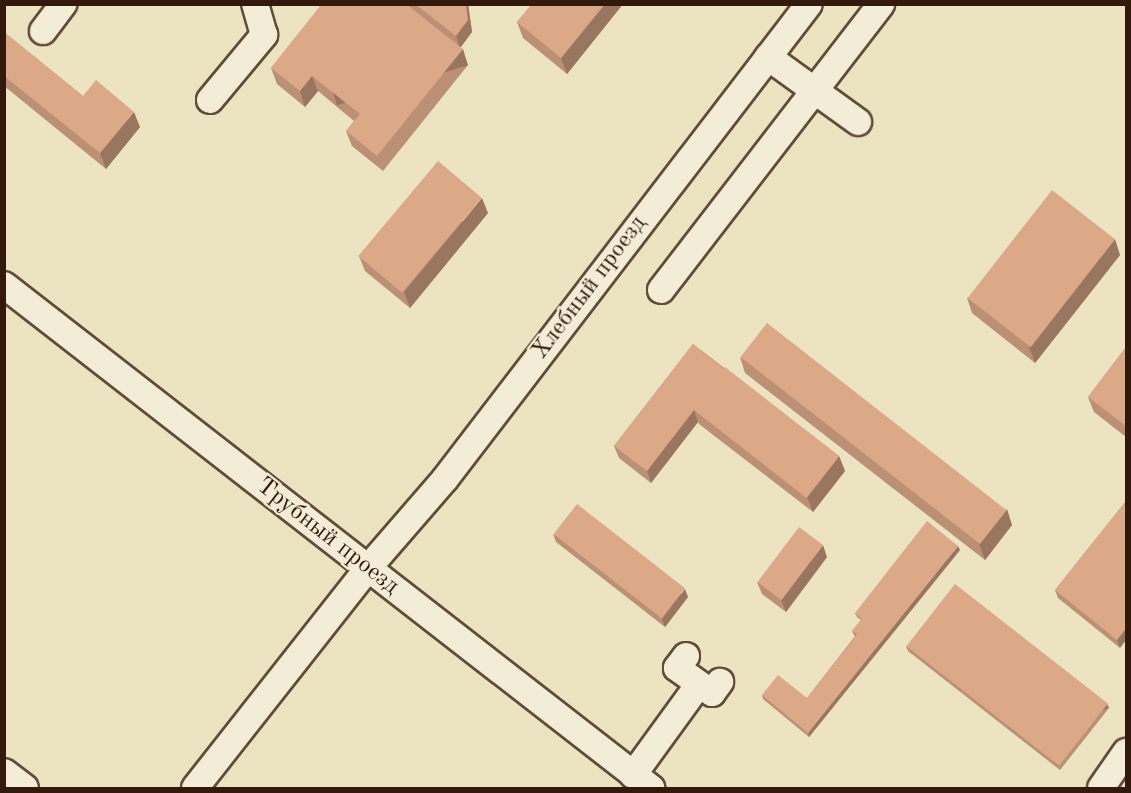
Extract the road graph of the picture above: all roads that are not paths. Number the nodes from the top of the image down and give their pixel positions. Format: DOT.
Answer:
graph roads {
  1 [pos="63,4"];
  2 [pos="255,4"];
  3 [pos="809,4"];
  4 [pos="882,4"];
  5 [pos="43,31"];
  6 [pos="768,57"];
  7 [pos="815,91"];
  8 [pos="210,100"];
  9 [pos="858,122"];
  10 [pos="4,285"];
  11 [pos="660,290"];
  12 [pos="368,568"];
  13 [pos="686,656"];
  14 [pos="1126,752"];
  15 [pos="4,772"];
  16 [pos="642,782"];
  17 [pos="25,789"];
  18 [pos="195,789"];
  19 [pos="1101,789"];
  1 -- 5 [label="street"];
  2 -- 8 [label="street"];
  3 -- 6 [label="street, Хлебный проезд"];
  4 -- 7 [label="street"];
  6 -- 7 [label="street"];
  6 -- 12 [label="street, Хлебный проезд"];
  7 -- 9 [label="street"];
  7 -- 11 [label="street"];
  10 -- 12 [label="street, Трубный проезд"];
  12 -- 16 [label="street, Трубный проезд"];
  12 -- 18 [label="street, Хлебный проезд"];
  13 -- 16 [label="street"];
  14 -- 19 [label="street"];
  15 -- 17 [label="street"];
}
